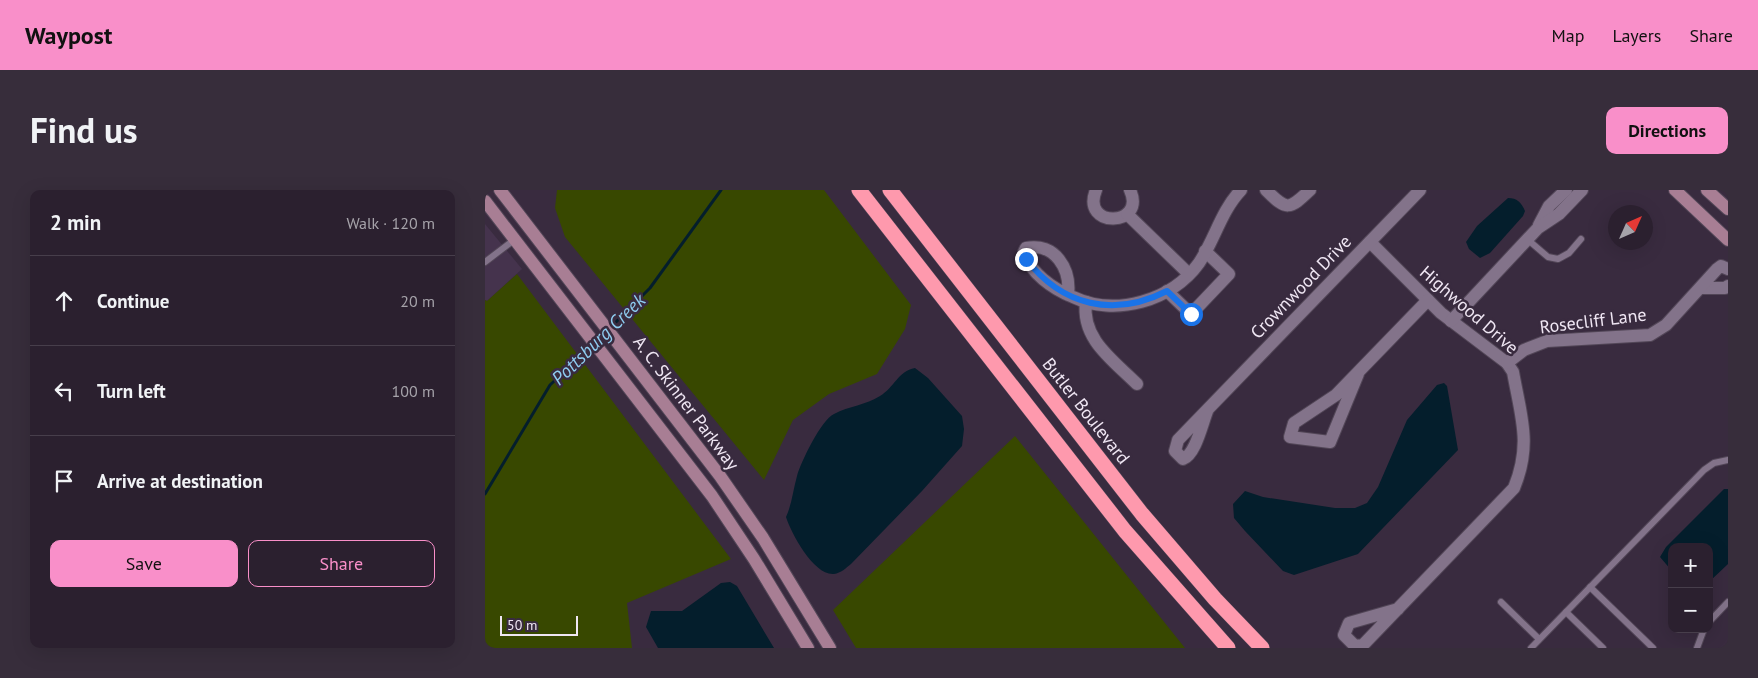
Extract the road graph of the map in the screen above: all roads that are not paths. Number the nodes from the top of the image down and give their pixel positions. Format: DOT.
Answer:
graph roads {
  1 [pos="500,190"];
  2 [pos="859,190"];
  3 [pos="890,190"];
  4 [pos="1096,190"];
  5 [pos="1130,190"];
  6 [pos="1241,190"];
  7 [pos="1267,190"];
  8 [pos="1309,190"];
  9 [pos="1421,190"];
  10 [pos="1556,190"];
  11 [pos="1565,190"];
  12 [pos="1582,190"];
  13 [pos="1675,190"];
  14 [pos="1707,190"];
  15 [pos="485,201"];
  16 [pos="1549,206"];
  17 [pos="1728,209"];
  18 [pos="1127,214"];
  19 [pos="1538,228"];
  20 [pos="1527,239"];
  21 [pos="1581,239"];
  22 [pos="514,240"];
  23 [pos="1728,240"];
  24 [pos="1370,242"];
  25 [pos="1205,251"];
  26 [pos="485,262"];
  27 [pos="1728,270"];
  28 [pos="1189,274"];
  29 [pos="1728,286"];
  30 [pos="1701,288"];
  31 [pos="1167,291"];
  32 [pos="1068,295"];
  33 [pos="1428,300"];
  34 [pos="1086,302"];
  35 [pos="1451,322"];
  36 [pos="1507,363"];
  37 [pos="1358,374"];
  38 [pos="1137,384"];
  39 [pos="1208,409"];
  40 [pos="1728,460"];
  41 [pos="1590,587"];
  42 [pos="1501,602"];
  43 [pos="1728,602"];
  44 [pos="1398,609"];
  45 [pos="1566,612"];
  46 [pos="1713,618"];
  47 [pos="1703,633"];
  48 [pos="1539,639"];
  49 [pos="808,648"];
  50 [pos="830,648"];
  51 [pos="1228,648"];
  52 [pos="1262,648"];
  53 [pos="1531,648"];
  54 [pos="1603,648"];
  55 [pos="1653,648"];
  56 [pos="1697,648"];
  1 -- 50 [label="main road, A. C. Skinner Parkway"];
  2 -- 51 [label="highway"];
  3 -- 52 [label="highway, Butler Boulevard"];
  4 -- 18 [label="street"];
  5 -- 18 [label="street"];
  6 -- 25 [label="street"];
  7 -- 8 [label="street"];
  9 -- 24 [label="street, Crownwood Drive"];
  10 -- 16 [label="street"];
  11 -- 16 [label="street"];
  12 -- 19 [label="street"];
  13 -- 23 [label="main road"];
  14 -- 17 [label="main road"];
  15 -- 22 [label="main road, A. C. Skinner Parkway"];
  16 -- 19 [label="street"];
  18 -- 28 [label="street"];
  19 -- 20 [label="street"];
  20 -- 21 [label="lane"];
  20 -- 35 [label="street"];
  22 -- 26 [label="lane"];
  22 -- 49 [label="main road, A. C. Skinner Parkway"];
  24 -- 33 [label="street, Highwood Drive"];
  24 -- 39 [label="street, Crownwood Drive"];
  25 -- 28 [label="street"];
  25 -- 31 [label="street"];
  27 -- 30 [label="street, Rosecliff Lane"];
  28 -- 31 [label="street"];
  29 -- 30 [label="street"];
  30 -- 36 [label="street, Rosecliff Lane"];
  31 -- 34 [label="street"];
  32 -- 34 [label="street"];
  33 -- 35 [label="street, Highwood Drive"];
  33 -- 37 [label="street"];
  34 -- 38 [label="street"];
  35 -- 36 [label="street, Highwood Drive"];
  36 -- 44 [label="street, Highwood Drive"];
  37 -- 37 [label="street"];
  40 -- 41 [label="lane"];
  41 -- 45 [label="lane"];
  41 -- 55 [label="lane"];
  42 -- 48 [label="lane"];
  43 -- 46 [label="lane"];
  45 -- 48 [label="lane"];
  45 -- 54 [label="lane"];
  47 -- 56 [label="lane"];
  48 -- 53 [label="lane"];
}
